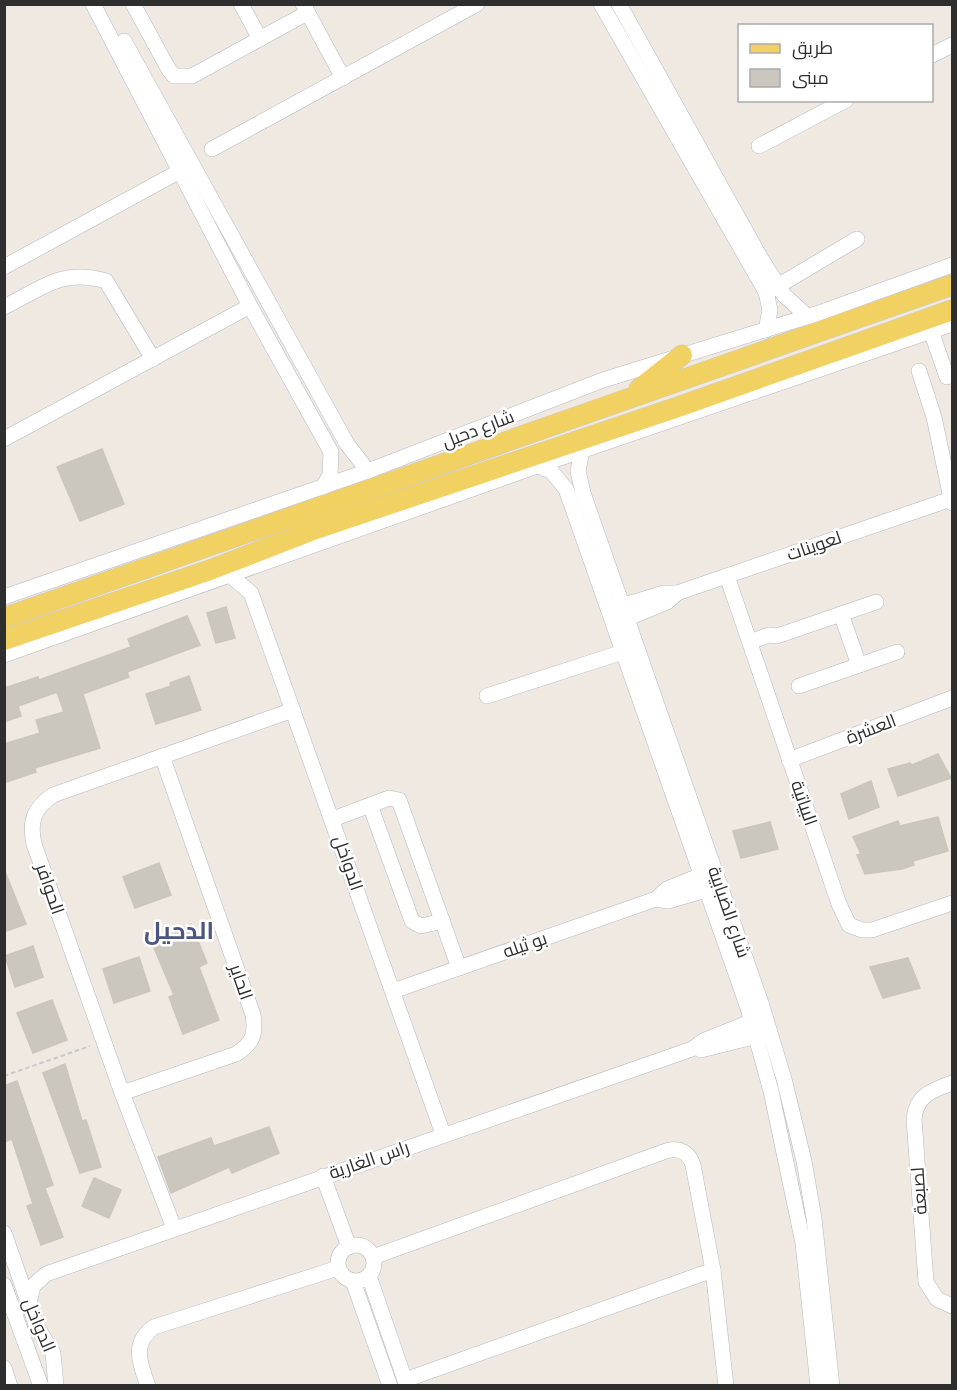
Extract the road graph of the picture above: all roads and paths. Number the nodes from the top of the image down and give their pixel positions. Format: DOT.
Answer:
graph roads {
  1 [pos="93,4"];
  2 [pos="103,4"];
  3 [pos="133,4"];
  4 [pos="241,4"];
  5 [pos="477,4"];
  6 [pos="601,4"];
  7 [pos="619,4"];
  8 [pos="305,9"];
  9 [pos="260,39"];
  10 [pos="952,45"];
  11 [pos="933,54"];
  12 [pos="343,78"];
  13 [pos="842,102"];
  14 [pos="759,146"];
  15 [pos="212,150"];
  16 [pos="180,171"];
  17 [pos="857,239"];
  18 [pos="952,265"];
  19 [pos="4,267"];
  20 [pos="759,267"];
  21 [pos="952,285"];
  22 [pos="772,289"];
  23 [pos="249,306"];
  24 [pos="4,307"];
  25 [pos="952,310"];
  26 [pos="807,316"];
  27 [pos="952,324"];
  28 [pos="766,330"];
  29 [pos="931,331"];
  30 [pos="682,355"];
  31 [pos="153,359"];
  32 [pos="919,371"];
  33 [pos="947,377"];
  34 [pos="626,399"];
  35 [pos="656,415"];
  36 [pos="633,435"];
  37 [pos="4,439"];
  38 [pos="347,444"];
  39 [pos="582,450"];
  40 [pos="331,452"];
  41 [pos="537,466"];
  42 [pos="368,471"];
  43 [pos="323,487"];
  44 [pos="952,501"];
  45 [pos="316,529"];
  46 [pos="283,557"];
  47 [pos="264,565"];
  48 [pos="210,570"];
  49 [pos="231,576"];
  50 [pos="727,576"];
  51 [pos="252,593"];
  52 [pos="4,597"];
  53 [pos="876,602"];
  54 [pos="619,614"];
  55 [pos="841,614"];
  56 [pos="4,618"];
  57 [pos="102,622"];
  58 [pos="5,640"];
  59 [pos="751,646"];
  60 [pos="623,652"];
  61 [pos="897,652"];
  62 [pos="4,655"];
  63 [pos="859,665"];
  64 [pos="799,686"];
  65 [pos="487,696"];
  66 [pos="952,698"];
  67 [pos="293,710"];
  68 [pos="162,756"];
  69 [pos="789,760"];
  70 [pos="370,806"];
  71 [pos="333,819"];
  72 [pos="708,872"];
  73 [pos="714,888"];
  74 [pos="656,899"];
  75 [pos="952,903"];
  76 [pos="443,921"];
  77 [pos="459,968"];
  78 [pos="393,991"];
  79 [pos="761,1027"];
  80 [pos="104,1041"];
  81 [pos="4,1076"];
  82 [pos="952,1083"];
  83 [pos="122,1093"];
  84 [pos="443,1134"];
  85 [pos="323,1176"];
  86 [pos="174,1228"];
  87 [pos="4,1233"];
  88 [pos="349,1247"];
  89 [pos="373,1257"];
  90 [pos="16,1265"];
  91 [pos="338,1268"];
  92 [pos="713,1270"];
  93 [pos="46,1274"];
  94 [pos="369,1276"];
  95 [pos="353,1281"];
  96 [pos="4,1286"];
  97 [pos="29,1303"];
  98 [pos="952,1306"];
  99 [pos="4,1368"];
  100 [pos="406,1383"];
  101 [pos="10,1386"];
  102 [pos="41,1386"];
  103 [pos="56,1386"];
  104 [pos="148,1386"];
  105 [pos="390,1386"];
  106 [pos="726,1386"];
  107 [pos="818,1386"];
  108 [pos="832,1386"];
  1 -- 16 [label="street"];
  2 -- 38 [label="street"];
  3 -- 9 [label="street"];
  4 -- 9 [label="street"];
  5 -- 12 [label="street"];
  6 -- 20 [label="street"];
  7 -- 20 [label="street"];
  8 -- 9 [label="street"];
  8 -- 12 [label="street"];
  10 -- 11 [label="street"];
  12 -- 15 [label="street"];
  13 -- 14 [label="street"];
  16 -- 19 [label="street"];
  16 -- 23 [label="street"];
  17 -- 22 [label="street"];
  18 -- 26 [label="street, شارع دحيل"];
  20 -- 22 [label="street"];
  21 -- 34 [label="main road, شارع دحيل"];
  22 -- 26 [label="street"];
  22 -- 28 [label="street"];
  23 -- 31 [label="street"];
  23 -- 40 [label="street"];
  24 -- 31 [label="street"];
  25 -- 35 [label="main road"];
  26 -- 28 [label="street, شارع دحيل"];
  27 -- 29 [label="street"];
  28 -- 30 [label="street, شارع دحيل"];
  29 -- 33 [label="street"];
  29 -- 36 [label="street"];
  30 -- 34 [label="main road"];
  30 -- 42 [label="street, شارع دحيل"];
  31 -- 37 [label="street"];
  32 -- 44 [label="street, لعوينات"];
  34 -- 56 [label="main road, شارع دحيل"];
  35 -- 36 [label="main road"];
  35 -- 45 [label="main road"];
  36 -- 39 [label="street"];
  38 -- 40 [label="street"];
  38 -- 42 [label="street"];
  39 -- 41 [label="street"];
  39 -- 54 [label="street, شارع الضبابية"];
  40 -- 43 [label="street"];
  41 -- 46 [label="street"];
  41 -- 54 [label="street, شارع الضبابية"];
  42 -- 43 [label="street, شارع دحيل"];
  43 -- 52 [label="street, شارع دحيل"];
  44 -- 50 [label="street, لعوينات"];
  45 -- 46 [label="main road"];
  45 -- 48 [label="main road"];
  46 -- 47 [label="street"];
  47 -- 49 [label="street"];
  47 -- 51 [label="street"];
  48 -- 49 [label="main road"];
  48 -- 58 [label="main road"];
  49 -- 51 [label="street"];
  49 -- 57 [label="street"];
  50 -- 54 [label="street, لعوينات"];
  50 -- 59 [label="street, البياتية"];
  51 -- 67 [label="street, الدواخل"];
  53 -- 55 [label="street"];
  54 -- 60 [label="street, شارع الضبابية"];
  54 -- 72 [label="street, شارع الضبابية"];
  55 -- 59 [label="street"];
  55 -- 63 [label="street"];
  57 -- 58 [label="main road"];
  57 -- 62 [label="street"];
  59 -- 69 [label="street, البياتية"];
  60 -- 65 [label="street"];
  60 -- 72 [label="street, شارع الضبابية"];
  61 -- 63 [label="street"];
  63 -- 64 [label="street"];
  66 -- 69 [label="street, العشرة"];
  67 -- 68 [label="street, الحوافر"];
  67 -- 71 [label="street, الدواخل"];
  68 -- 80 [label="street, الحوافر"];
  68 -- 83 [label="street, الحاير"];
  69 -- 75 [label="street, البياتية"];
  70 -- 71 [label="street"];
  70 -- 76 [label="street"];
  70 -- 76 [label="street"];
  71 -- 78 [label="street, الدواخل"];
  72 -- 73 [label="street, شارع الضبابية"];
  72 -- 74 [label="street, بو ثيله"];
  73 -- 74 [label="street, بو ثيله"];
  73 -- 79 [label="street, شارع الضبابية"];
  74 -- 77 [label="street, بو ثيله"];
  76 -- 77 [label="street"];
  77 -- 78 [label="street, بو ثيله"];
  78 -- 84 [label="street, الدواخل"];
  79 -- 84 [label="street, راس الغارية"];
  79 -- 107 [label="street, شارع الضبابية"];
  79 -- 108 [label="street, شارع الضبابية"];
  80 -- 81 [label="path"];
  80 -- 83 [label="street, الحوافر"];
  82 -- 98 [label="street, لصبعة"];
  83 -- 86 [label="street, الحوافر"];
  84 -- 85 [label="street, راس الغارية"];
  85 -- 86 [label="street, راس الغارية"];
  85 -- 88 [label="street"];
  86 -- 93 [label="street, راس الغارية"];
  87 -- 90 [label="street, الدواخل"];
  88 -- 89 [label="street"];
  88 -- 91 [label="street"];
  89 -- 92 [label="street"];
  89 -- 94 [label="street"];
  90 -- 93 [label="street"];
  90 -- 97 [label="street, الدواخل"];
  91 -- 95 [label="street"];
  91 -- 104 [label="street"];
  92 -- 100 [label="street"];
  92 -- 106 [label="street"];
  93 -- 97 [label="street"];
  94 -- 95 [label="street"];
  94 -- 100 [label="street"];
  95 -- 105 [label="street"];
  96 -- 102 [label="street"];
  97 -- 103 [label="street, الدواخل"];
  99 -- 101 [label="street"];
}
